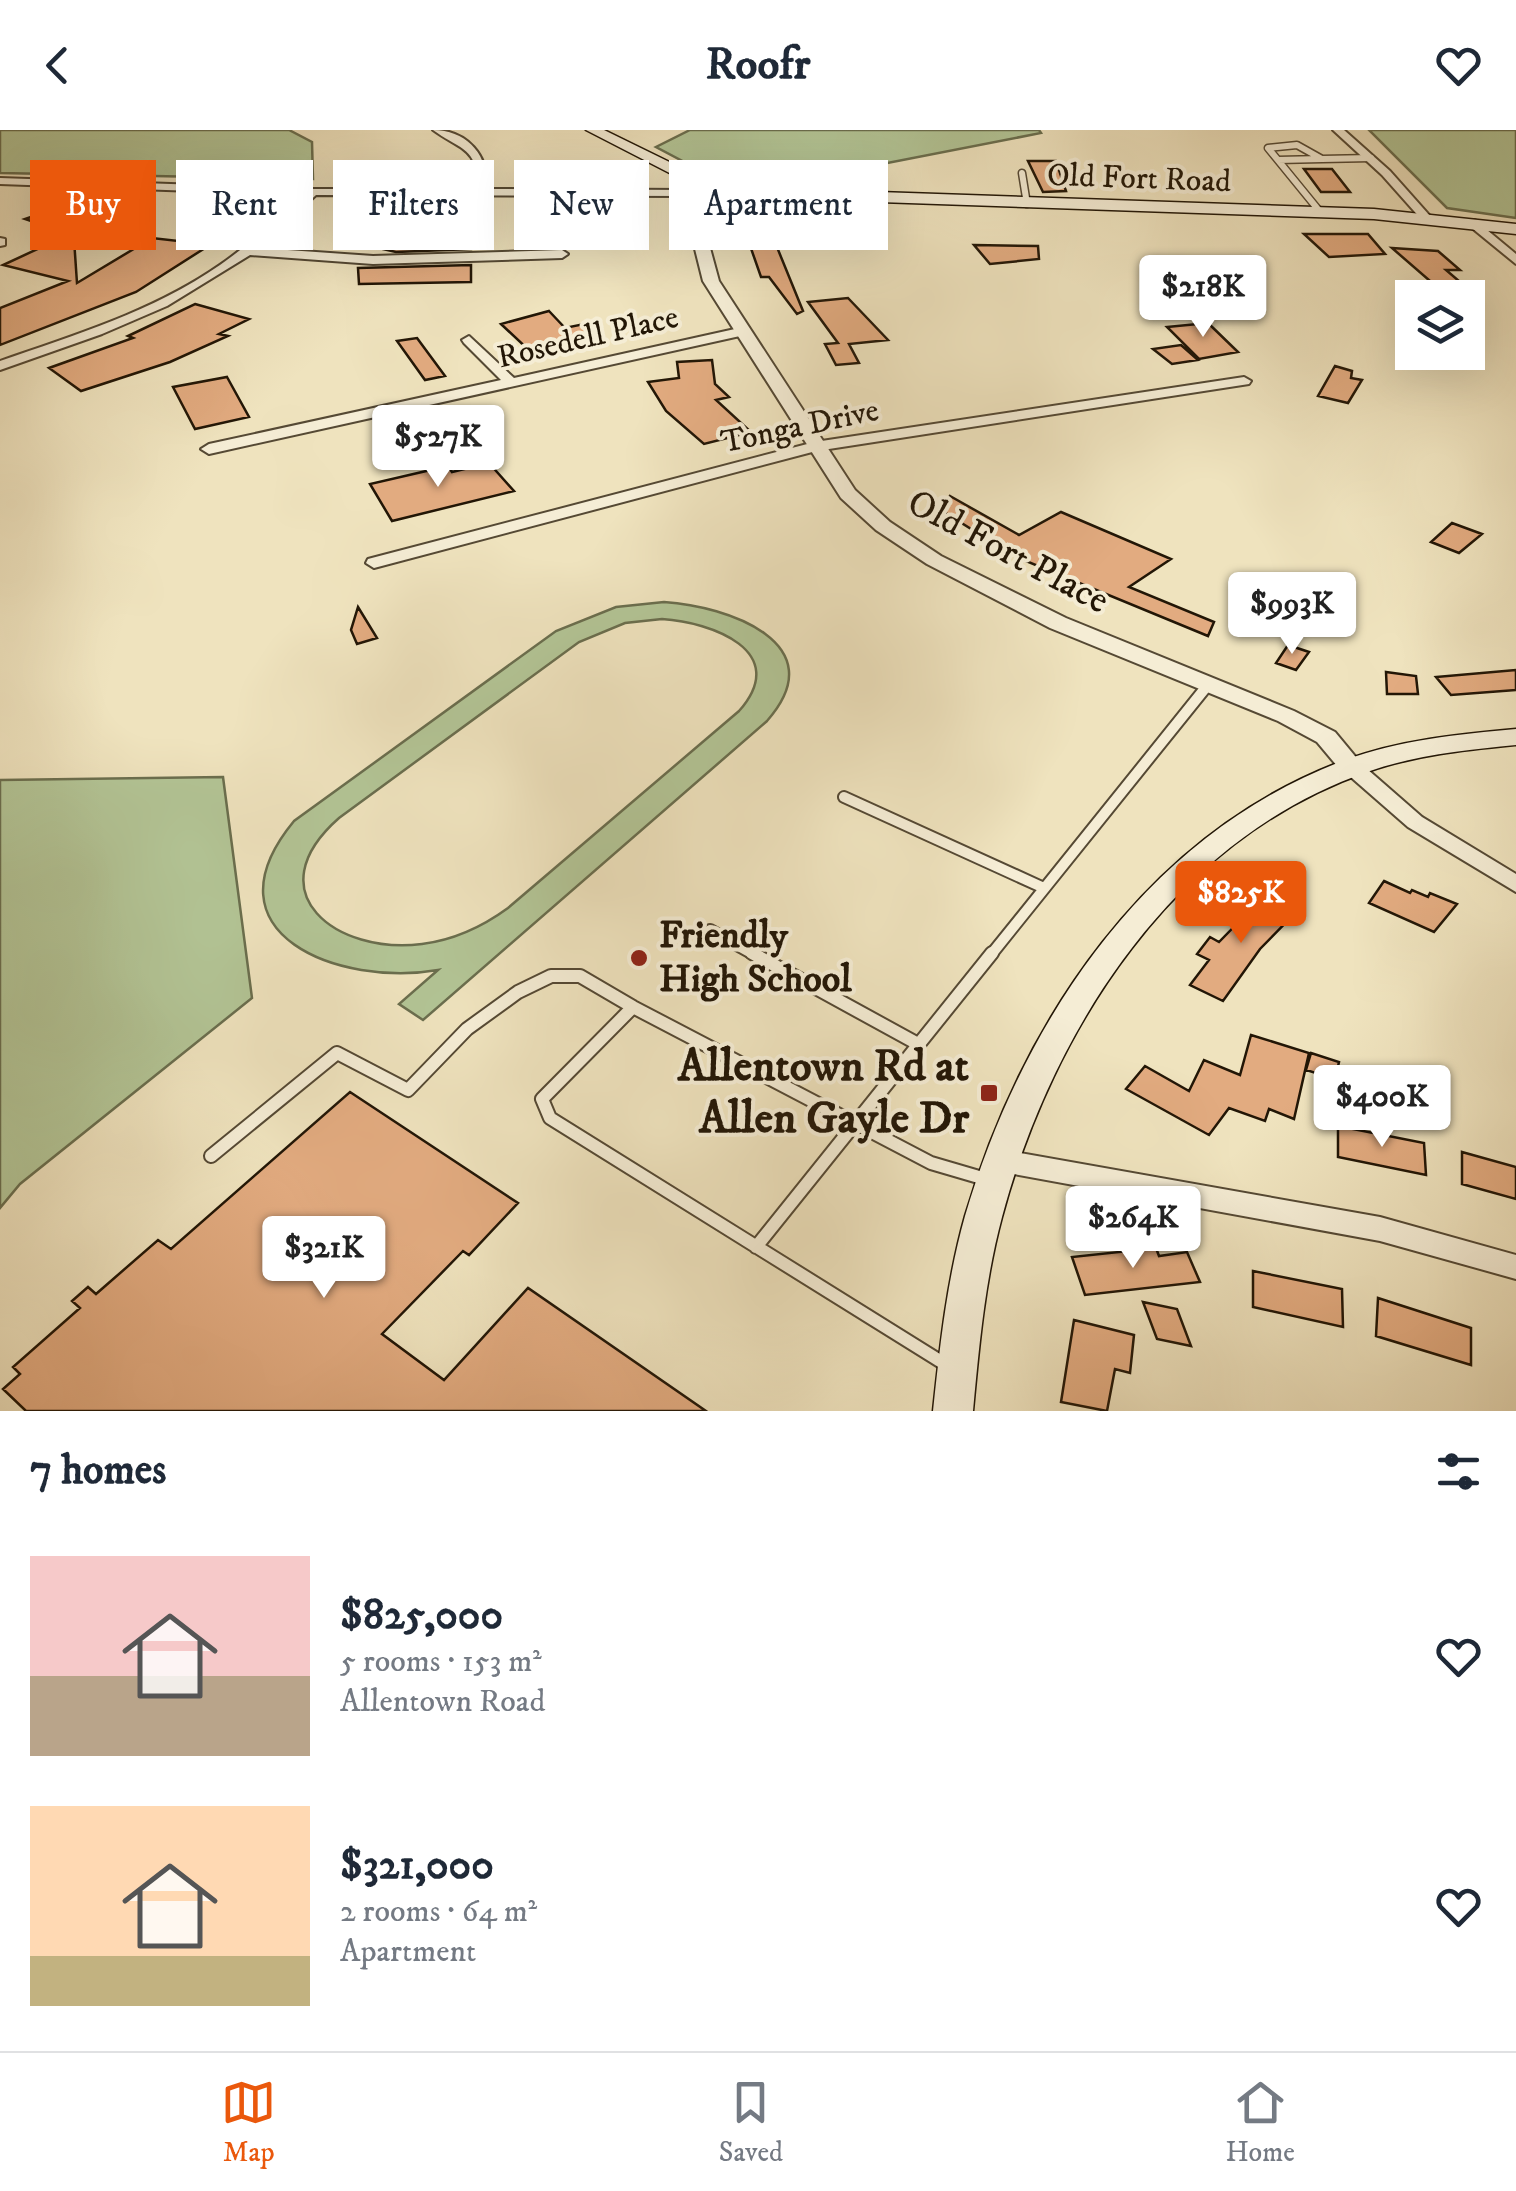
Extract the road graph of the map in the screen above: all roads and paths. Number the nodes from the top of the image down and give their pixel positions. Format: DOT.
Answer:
graph roads {
  1 [pos="438,130"];
  2 [pos="594,130"];
  3 [pos="1338,130"];
  4 [pos="1322,158"];
  5 [pos="1371,158"];
  6 [pos="480,160"];
  7 [pos="1278,160"];
  8 [pos="1022,173"];
  9 [pos="669,174"];
  10 [pos="0,182"];
  11 [pos="669,187"];
  12 [pos="176,188"];
  13 [pos="494,192"];
  14 [pos="888,199"];
  15 [pos="1027,204"];
  16 [pos="1321,213"];
  17 [pos="1426,218"];
  18 [pos="1471,222"];
  19 [pos="1516,229"];
  20 [pos="703,250"];
  21 [pos="249,251"];
  22 [pos="562,254"];
  23 [pos="1516,260"];
  24 [pos="744,332"];
  25 [pos="469,340"];
  26 [pos="0,366"];
  27 [pos="1244,381"];
  28 [pos="512,383"];
  29 [pos="815,447"];
  30 [pos="208,449"];
  31 [pos="374,563"];
  32 [pos="1207,686"];
  33 [pos="1516,737"];
  34 [pos="1352,767"];
  35 [pos="844,797"];
  36 [pos="1516,884"];
  37 [pos="1044,888"];
  38 [pos="710,930"];
  39 [pos="633,1007"];
  40 [pos="918,1044"];
  41 [pos="856,1122"];
  42 [pos="212,1156"];
  43 [pos="999,1171"];
  44 [pos="756,1248"];
  45 [pos="1516,1267"];
  46 [pos="955,1370"];
  47 [pos="954,1411"];
  1 -- 6 [label="street"];
  2 -- 9 [label="main road, Old Fort Road"];
  3 -- 5 [label="street"];
  4 -- 5 [label="lane"];
  4 -- 7 [label="lane"];
  4 -- 7 [label="lane"];
  5 -- 17 [label="street"];
  7 -- 16 [label="lane"];
  8 -- 15 [label="lane"];
  10 -- 12 [label="street"];
  11 -- 13 [label="street"];
  14 -- 15 [label="main road, Old Fort Road"];
  15 -- 16 [label="main road, Old Fort Road"];
  16 -- 17 [label="main road, Old Fort Road"];
  17 -- 18 [label="main road, Old Fort Road"];
  18 -- 19 [label="main road, Old Fort Road"];
  18 -- 23 [label="street"];
  20 -- 24 [label="street, Old Fort Place"];
  21 -- 22 [label="street"];
  21 -- 26 [label="street"];
  24 -- 28 [label="street, Rosedell Place"];
  24 -- 29 [label="street, Old Fort Place"];
  25 -- 28 [label="street"];
  27 -- 29 [label="street, Tonga Drive"];
  28 -- 30 [label="street, Rosedell Place"];
  29 -- 31 [label="street, Tonga Drive"];
  29 -- 32 [label="street, Old Fort Place"];
  32 -- 34 [label="street, Old Fort Place"];
  32 -- 37 [label="lane"];
  33 -- 34 [label="main road"];
  34 -- 36 [label="street"];
  34 -- 43 [label="main road"];
  35 -- 37 [label="lane"];
  37 -- 40 [label="lane"];
  38 -- 40 [label="lane"];
  39 -- 41 [label="lane"];
  39 -- 42 [label="lane"];
  39 -- 44 [label="lane"];
  40 -- 41 [label="lane"];
  41 -- 43 [label="lane"];
  41 -- 44 [label="lane"];
  43 -- 45 [label="street"];
  43 -- 46 [label="main road"];
  44 -- 46 [label="lane"];
  46 -- 47 [label="main road"];
}
